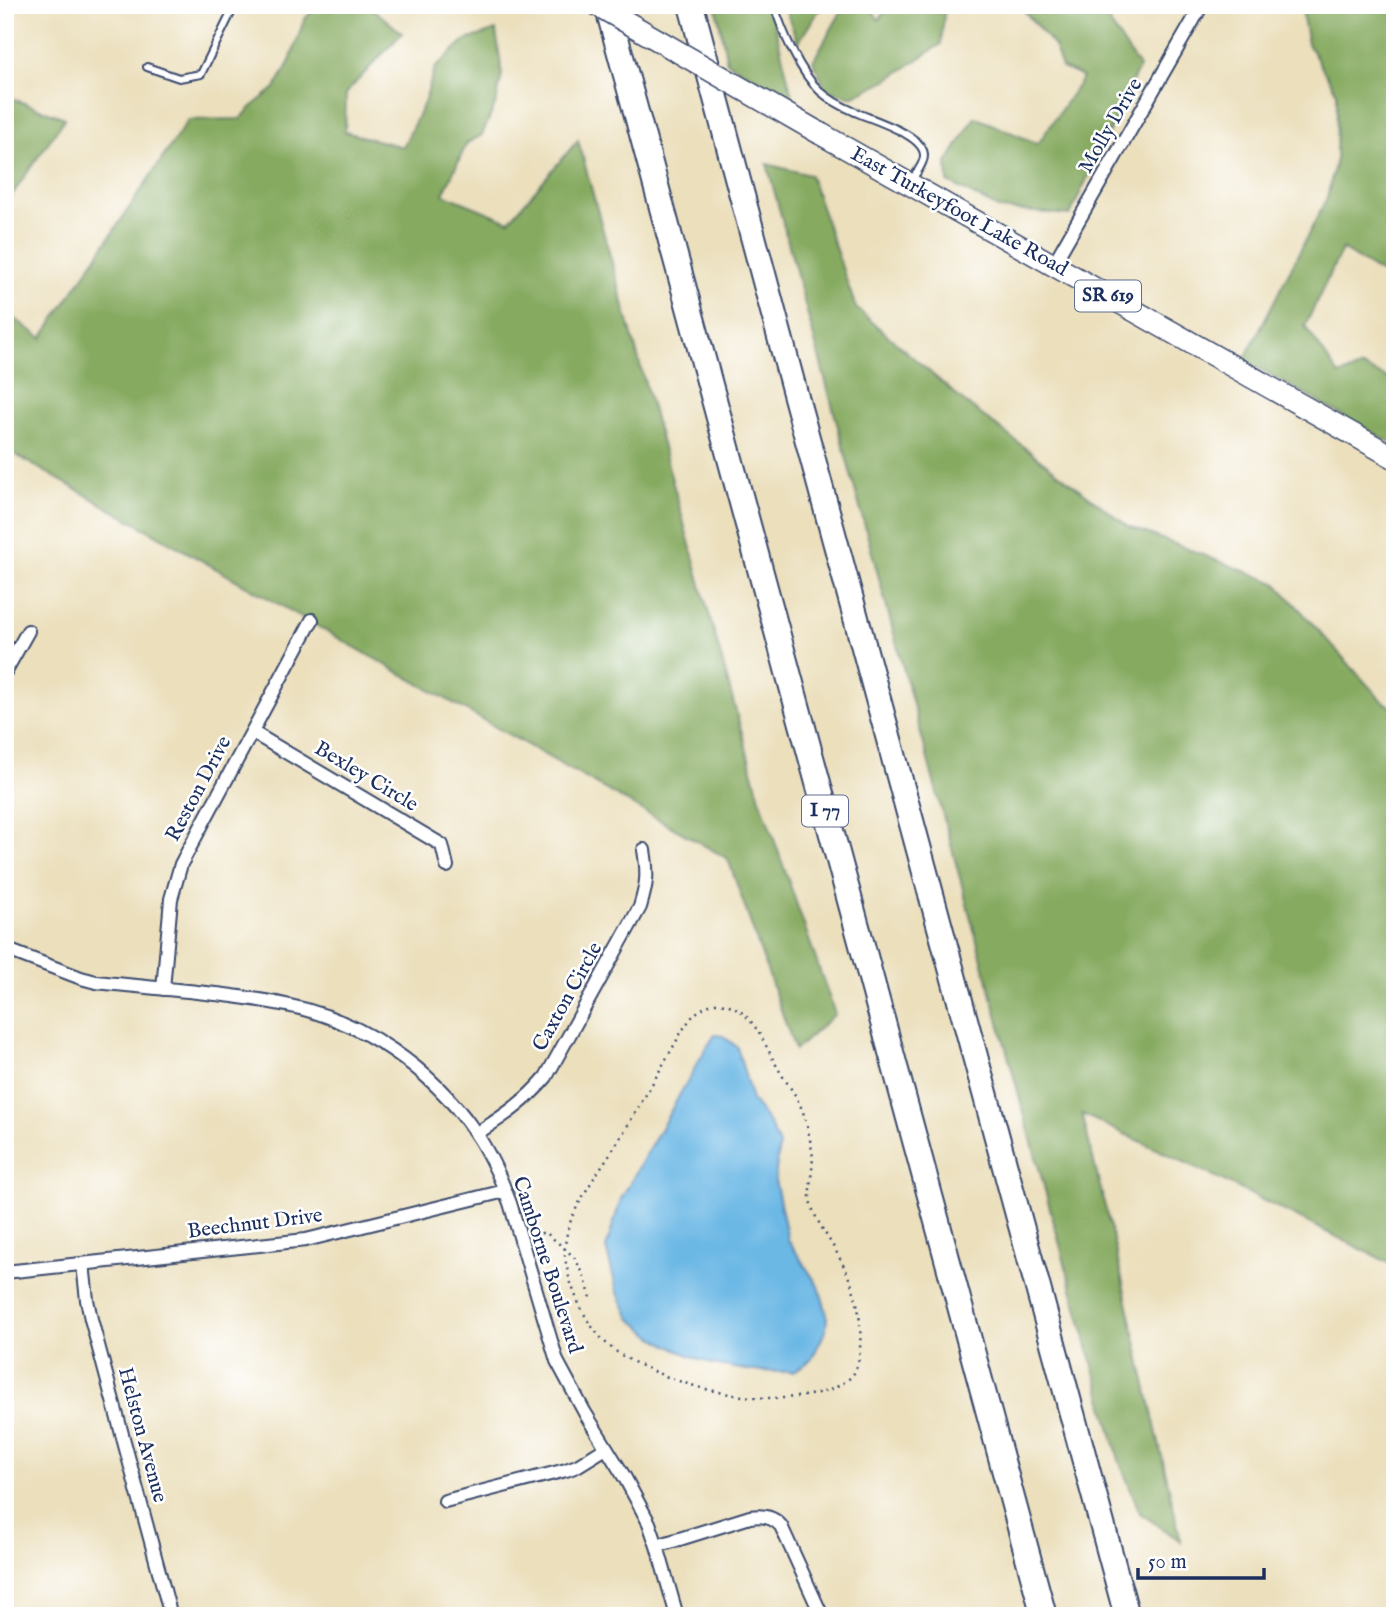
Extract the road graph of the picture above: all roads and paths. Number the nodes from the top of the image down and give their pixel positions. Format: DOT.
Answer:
graph roads {
  1 [pos="235,5"];
  2 [pos="597,5"];
  3 [pos="607,5"];
  4 [pos="691,5"];
  5 [pos="774,5"];
  6 [pos="1202,5"];
  7 [pos="146,67"];
  8 [pos="909,185"];
  9 [pos="1053,265"];
  10 [pos="1395,458"];
  11 [pos="312,620"];
  12 [pos="28,631"];
  13 [pos="5,672"];
  14 [pos="252,732"];
  15 [pos="644,850"];
  16 [pos="447,866"];
  17 [pos="5,949"];
  18 [pos="163,989"];
  19 [pos="476,1134"];
  20 [pos="505,1191"];
  21 [pos="522,1241"];
  22 [pos="566,1250"];
  23 [pos="83,1264"];
  24 [pos="5,1272"];
  25 [pos="591,1298"];
  26 [pos="606,1448"];
  27 [pos="445,1501"];
  28 [pos="657,1546"];
  29 [pos="171,1616"];
  30 [pos="677,1616"];
  31 [pos="822,1616"];
  32 [pos="1044,1616"];
  33 [pos="1127,1616"];
  1 -- 7 [label="lane"];
  2 -- 8 [label="main road, East Turkeyfoot Lake Road / SR 619, bridge"];
  3 -- 32 [label="highway, I 77"];
  4 -- 33 [label="highway"];
  5 -- 8 [label="lane"];
  6 -- 9 [label="street, Molly Drive"];
  8 -- 9 [label="main road, East Turkeyfoot Lake Road / SR 619"];
  9 -- 10 [label="main road, East Turkeyfoot Lake Road / SR 619"];
  11 -- 14 [label="street, Reston Drive"];
  12 -- 13 [label="street"];
  14 -- 16 [label="street, Bexley Circle"];
  14 -- 18 [label="street, Reston Drive"];
  15 -- 19 [label="street, Caxton Circle"];
  17 -- 18 [label="street, Camborne Boulevard"];
  18 -- 19 [label="street, Camborne Boulevard"];
  19 -- 20 [label="street, Camborne Boulevard"];
  20 -- 21 [label="street, Camborne Boulevard"];
  20 -- 23 [label="street, Beechnut Drive"];
  21 -- 22 [label="path"];
  21 -- 26 [label="street, Camborne Boulevard"];
  22 -- 22 [label="path"];
  22 -- 25 [label="path"];
  23 -- 24 [label="street, Beechnut Drive"];
  23 -- 29 [label="street, Helston Avenue"];
  26 -- 27 [label="street"];
  26 -- 28 [label="street, Camborne Boulevard"];
  28 -- 30 [label="street, Camborne Boulevard"];
  28 -- 31 [label="street"];
}
